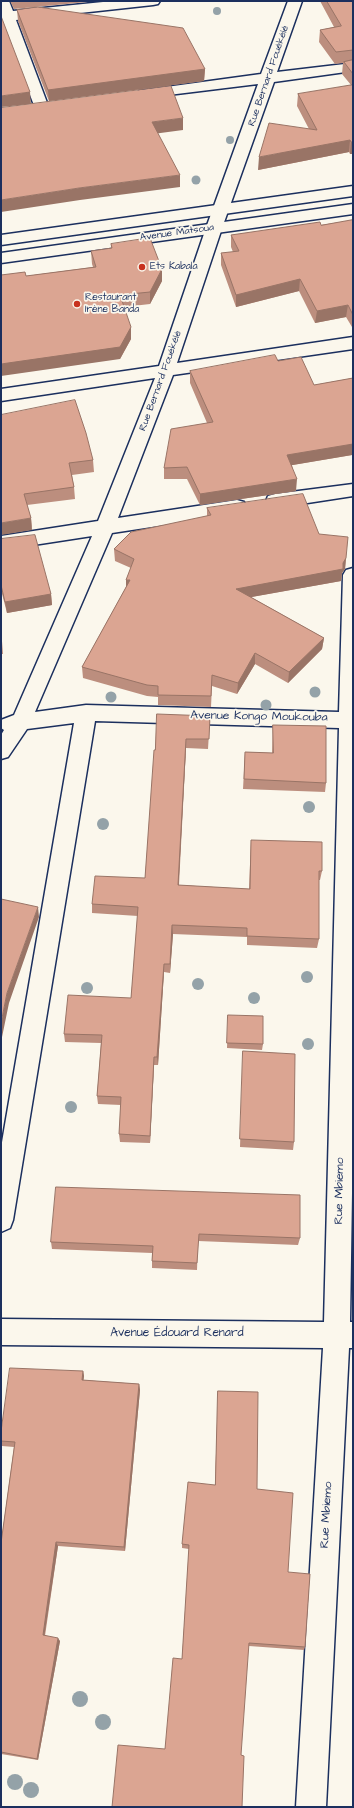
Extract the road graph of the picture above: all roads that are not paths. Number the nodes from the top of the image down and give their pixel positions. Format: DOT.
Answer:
graph roads {
  1 [pos="2,1"];
  2 [pos="153,1"];
  3 [pos="295,1"];
  4 [pos="4,17"];
  5 [pos="353,67"];
  6 [pos="269,77"];
  7 [pos="128,96"];
  8 [pos="58,106"];
  9 [pos="353,191"];
  10 [pos="353,209"];
  11 [pos="222,210"];
  12 [pos="214,228"];
  13 [pos="1,240"];
  14 [pos="1,258"];
  15 [pos="353,343"];
  16 [pos="166,371"];
  17 [pos="1,395"];
  18 [pos="353,490"];
  19 [pos="106,526"];
  20 [pos="1,543"];
  21 [pos="353,575"];
  22 [pos="86,713"];
  23 [pos="351,720"];
  24 [pos="21,722"];
  25 [pos="1,725"];
  26 [pos="1,750"];
  27 [pos="1,1220"];
  28 [pos="1,1332"];
  29 [pos="345,1335"];
  30 [pos="311,1807"];
  1 -- 4 [label="street"];
  2 -- 4 [label="street"];
  3 -- 6 [label="street, Rue Bernard Fouékélé"];
  4 -- 8 [label="street"];
  5 -- 6 [label="street"];
  6 -- 7 [label="street"];
  6 -- 11 [label="street, Rue Bernard Fouékélé"];
  9 -- 11 [label="street, Avenue Matsoua"];
  10 -- 12 [label="street, Avenue Matsoua"];
  11 -- 12 [label="street, Rue Bernard Fouékélé"];
  11 -- 13 [label="street, Avenue Matsoua"];
  12 -- 14 [label="street, Avenue Matsoua"];
  12 -- 16 [label="street, Rue Bernard Fouékélé"];
  15 -- 16 [label="street"];
  16 -- 17 [label="street"];
  16 -- 19 [label="street, Rue Bernard Fouékélé"];
  18 -- 19 [label="street"];
  19 -- 20 [label="street"];
  19 -- 24 [label="street, Rue Bernard Fouékélé"];
  21 -- 23 [label="street, Rue Mbiemo"];
  22 -- 23 [label="street, Avenue Kongo Moukouba"];
  22 -- 24 [label="street, Avenue Kongo Moukouba"];
  22 -- 27 [label="street"];
  23 -- 29 [label="street, Rue Mbiemo"];
  24 -- 25 [label="street, Avenue Kongo Moukouba"];
  24 -- 26 [label="street, Rue Bernard Fouékélé"];
  28 -- 29 [label="street, Avenue Édouard Renard"];
  29 -- 30 [label="street, Rue Mbiemo"];
}
